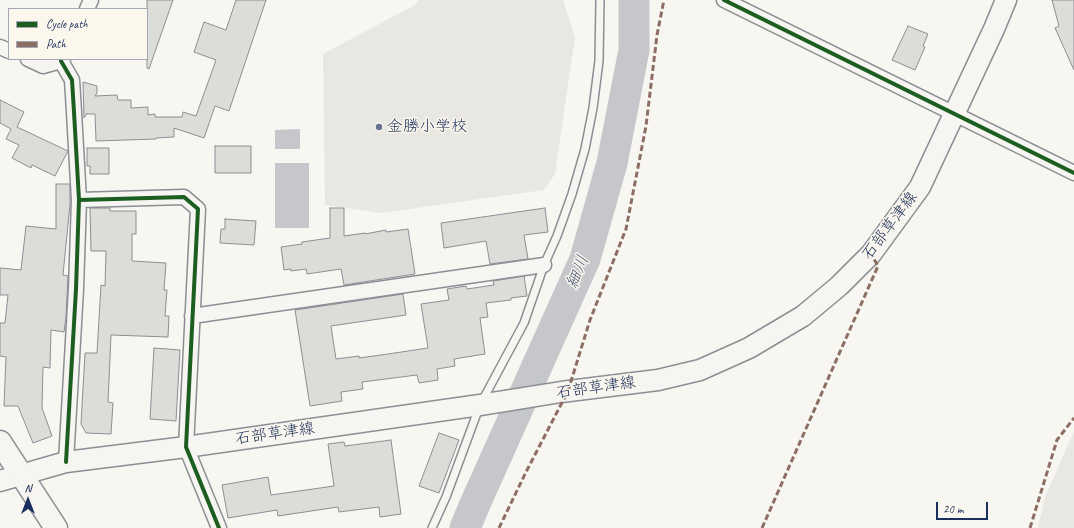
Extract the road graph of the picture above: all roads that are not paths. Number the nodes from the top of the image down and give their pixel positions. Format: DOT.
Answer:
graph roads {
  1 [pos="600,0"];
  2 [pos="724,0"];
  3 [pos="1006,0"];
  4 [pos="30,60"];
  5 [pos="62,60"];
  6 [pos="954,113"];
  7 [pos="1074,173"];
  8 [pos="79,200"];
  9 [pos="544,265"];
  10 [pos="192,316"];
  11 [pos="484,404"];
  12 [pos="0,442"];
  13 [pos="186,447"];
  14 [pos="66,462"];
  15 [pos="21,474"];
  16 [pos="0,481"];
  17 [pos="56,528"];
  18 [pos="219,528"];
  19 [pos="432,528"];
  1 -- 9 [label="lane"];
  2 -- 6 [label="street"];
  3 -- 6 [label="main road, 石部草津線"];
  4 -- 5 [label="street"];
  5 -- 8 [label="street"];
  6 -- 7 [label="street"];
  6 -- 11 [label="main road, 石部草津線"];
  8 -- 10 [label="street"];
  8 -- 14 [label="street"];
  9 -- 10 [label="street"];
  9 -- 11 [label="lane"];
  10 -- 13 [label="street"];
  11 -- 13 [label="main road, 石部草津線"];
  11 -- 19 [label="lane"];
  12 -- 15 [label="main road"];
  13 -- 14 [label="main road, 石部草津線"];
  13 -- 18 [label="street"];
  14 -- 15 [label="main road, 石部草津線"];
  15 -- 16 [label="main road, 石部草津線"];
  15 -- 17 [label="main road"];
}
